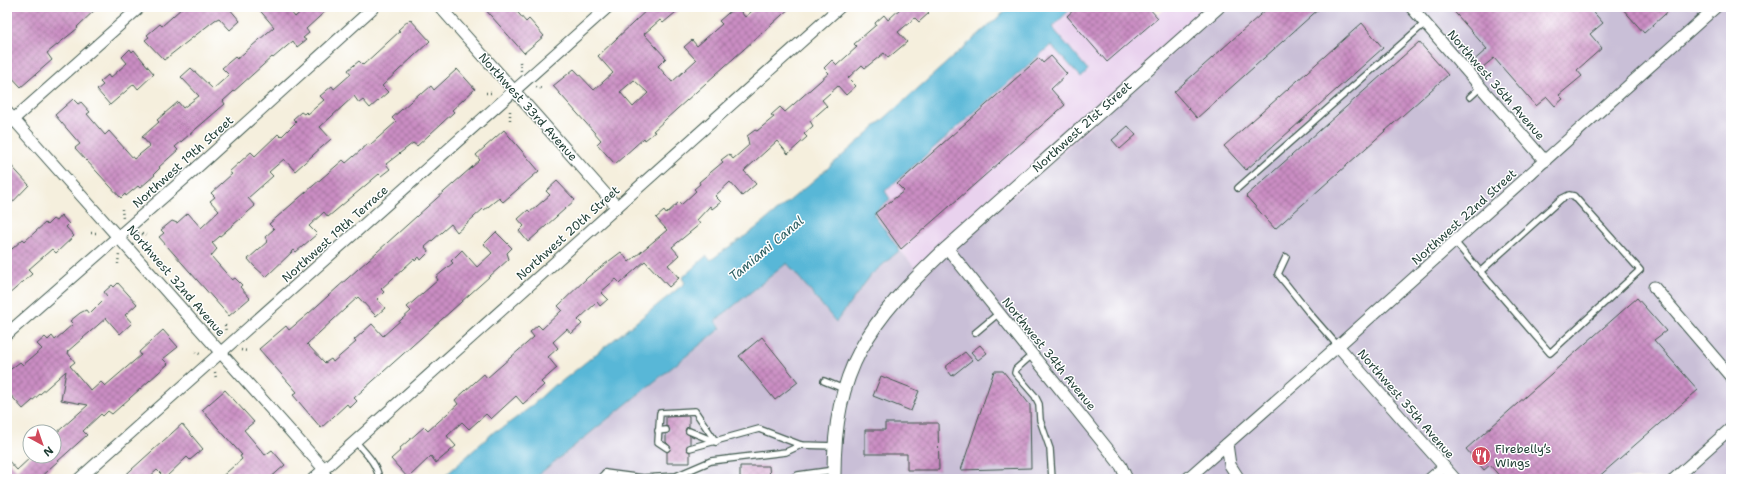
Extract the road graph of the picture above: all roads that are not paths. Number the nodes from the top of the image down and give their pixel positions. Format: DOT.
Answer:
graph roads {
  1 [pos="140,7"];
  2 [pos="374,7"];
  3 [pos="440,7"];
  4 [pos="608,7"];
  5 [pos="840,7"];
  6 [pos="1218,7"];
  7 [pos="1411,7"];
  8 [pos="1716,7"];
  9 [pos="1425,23"];
  10 [pos="1481,87"];
  11 [pos="514,90"];
  12 [pos="1470,97"];
  13 [pos="9,119"];
  14 [pos="1545,161"];
  15 [pos="1238,188"];
  16 [pos="617,206"];
  17 [pos="118,236"];
  18 [pos="1455,242"];
  19 [pos="947,248"];
  20 [pos="1286,257"];
  21 [pos="1481,271"];
  22 [pos="1654,287"];
  23 [pos="999,313"];
  24 [pos="975,333"];
  25 [pos="7,334"];
  26 [pos="1338,346"];
  27 [pos="221,353"];
  28 [pos="1032,355"];
  29 [pos="1731,377"];
  30 [pos="824,381"];
  31 [pos="844,389"];
  32 [pos="1731,428"];
  33 [pos="666,430"];
  34 [pos="658,431"];
  35 [pos="689,431"];
  36 [pos="355,442"];
  37 [pos="716,442"];
  38 [pos="801,444"];
  39 [pos="1227,444"];
  40 [pos="835,446"];
  41 [pos="666,448"];
  42 [pos="690,448"];
  43 [pos="1444,467"];
  44 [pos="324,469"];
  45 [pos="834,474"];
  46 [pos="606,476"];
  47 [pos="79,479"];
  48 [pos="312,479"];
  49 [pos="331,479"];
  50 [pos="380,479"];
  51 [pos="599,479"];
  52 [pos="791,479"];
  53 [pos="1052,479"];
  54 [pos="1127,479"];
  55 [pos="1187,479"];
  56 [pos="1239,479"];
  57 [pos="1430,479"];
  58 [pos="1455,479"];
  59 [pos="1674,479"];
  1 -- 13 [label="street"];
  2 -- 17 [label="street, Northwest 19th Street"];
  3 -- 11 [label="street, Northwest 33rd Avenue"];
  4 -- 11 [label="street, Northwest 19th Terrace"];
  5 -- 16 [label="street, Northwest 20th Street"];
  6 -- 19 [label="street, Northwest 21st Street"];
  7 -- 9 [label="street, Northwest 36th Avenue"];
  8 -- 14 [label="street, Northwest 22nd Street"];
  9 -- 10 [label="street, Northwest 36th Avenue"];
  9 -- 15 [label="lane"];
  10 -- 12 [label="lane"];
  10 -- 14 [label="street, Northwest 36th Avenue"];
  11 -- 16 [label="street, Northwest 33rd Avenue"];
  11 -- 27 [label="street, Northwest 19th Terrace"];
  13 -- 17 [label="street, Northwest 32nd Avenue"];
  14 -- 18 [label="street, Northwest 22nd Street"];
  16 -- 36 [label="street, Northwest 20th Street"];
  17 -- 25 [label="street, Northwest 19th Street"];
  17 -- 27 [label="street, Northwest 32nd Avenue"];
  18 -- 21 [label="lane"];
  18 -- 26 [label="street, Northwest 22nd Street"];
  19 -- 23 [label="street, Northwest 34th Avenue"];
  19 -- 31 [label="street"];
  20 -- 26 [label="lane"];
  21 -- 21 [label="lane"];
  22 -- 29 [label="street"];
  23 -- 24 [label="lane"];
  23 -- 28 [label="street, Northwest 34th Avenue"];
  26 -- 39 [label="street, Northwest 22nd Street"];
  26 -- 43 [label="street, Northwest 35th Avenue"];
  27 -- 44 [label="street, Northwest 32nd Avenue"];
  27 -- 47 [label="street, Northwest 19th Terrace"];
  28 -- 53 [label="lane"];
  28 -- 54 [label="street, Northwest 34th Avenue"];
  30 -- 31 [label="lane"];
  31 -- 40 [label="street"];
  32 -- 59 [label="street"];
  33 -- 34 [label="lane"];
  34 -- 37 [label="lane"];
  34 -- 41 [label="lane"];
  35 -- 37 [label="lane"];
  36 -- 44 [label="street, Northwest 20th Street"];
  36 -- 50 [label="lane"];
  37 -- 38 [label="lane"];
  37 -- 42 [label="lane"];
  38 -- 40 [label="lane"];
  38 -- 46 [label="lane"];
  39 -- 55 [label="street, Northwest 22nd Street"];
  39 -- 56 [label="street"];
  40 -- 45 [label="street"];
  43 -- 57 [label="street"];
  43 -- 58 [label="street, Northwest 35th Avenue"];
  44 -- 48 [label="street, Northwest 20th Street"];
  44 -- 49 [label="lane"];
  45 -- 52 [label="lane"];
  46 -- 51 [label="lane"];
}
